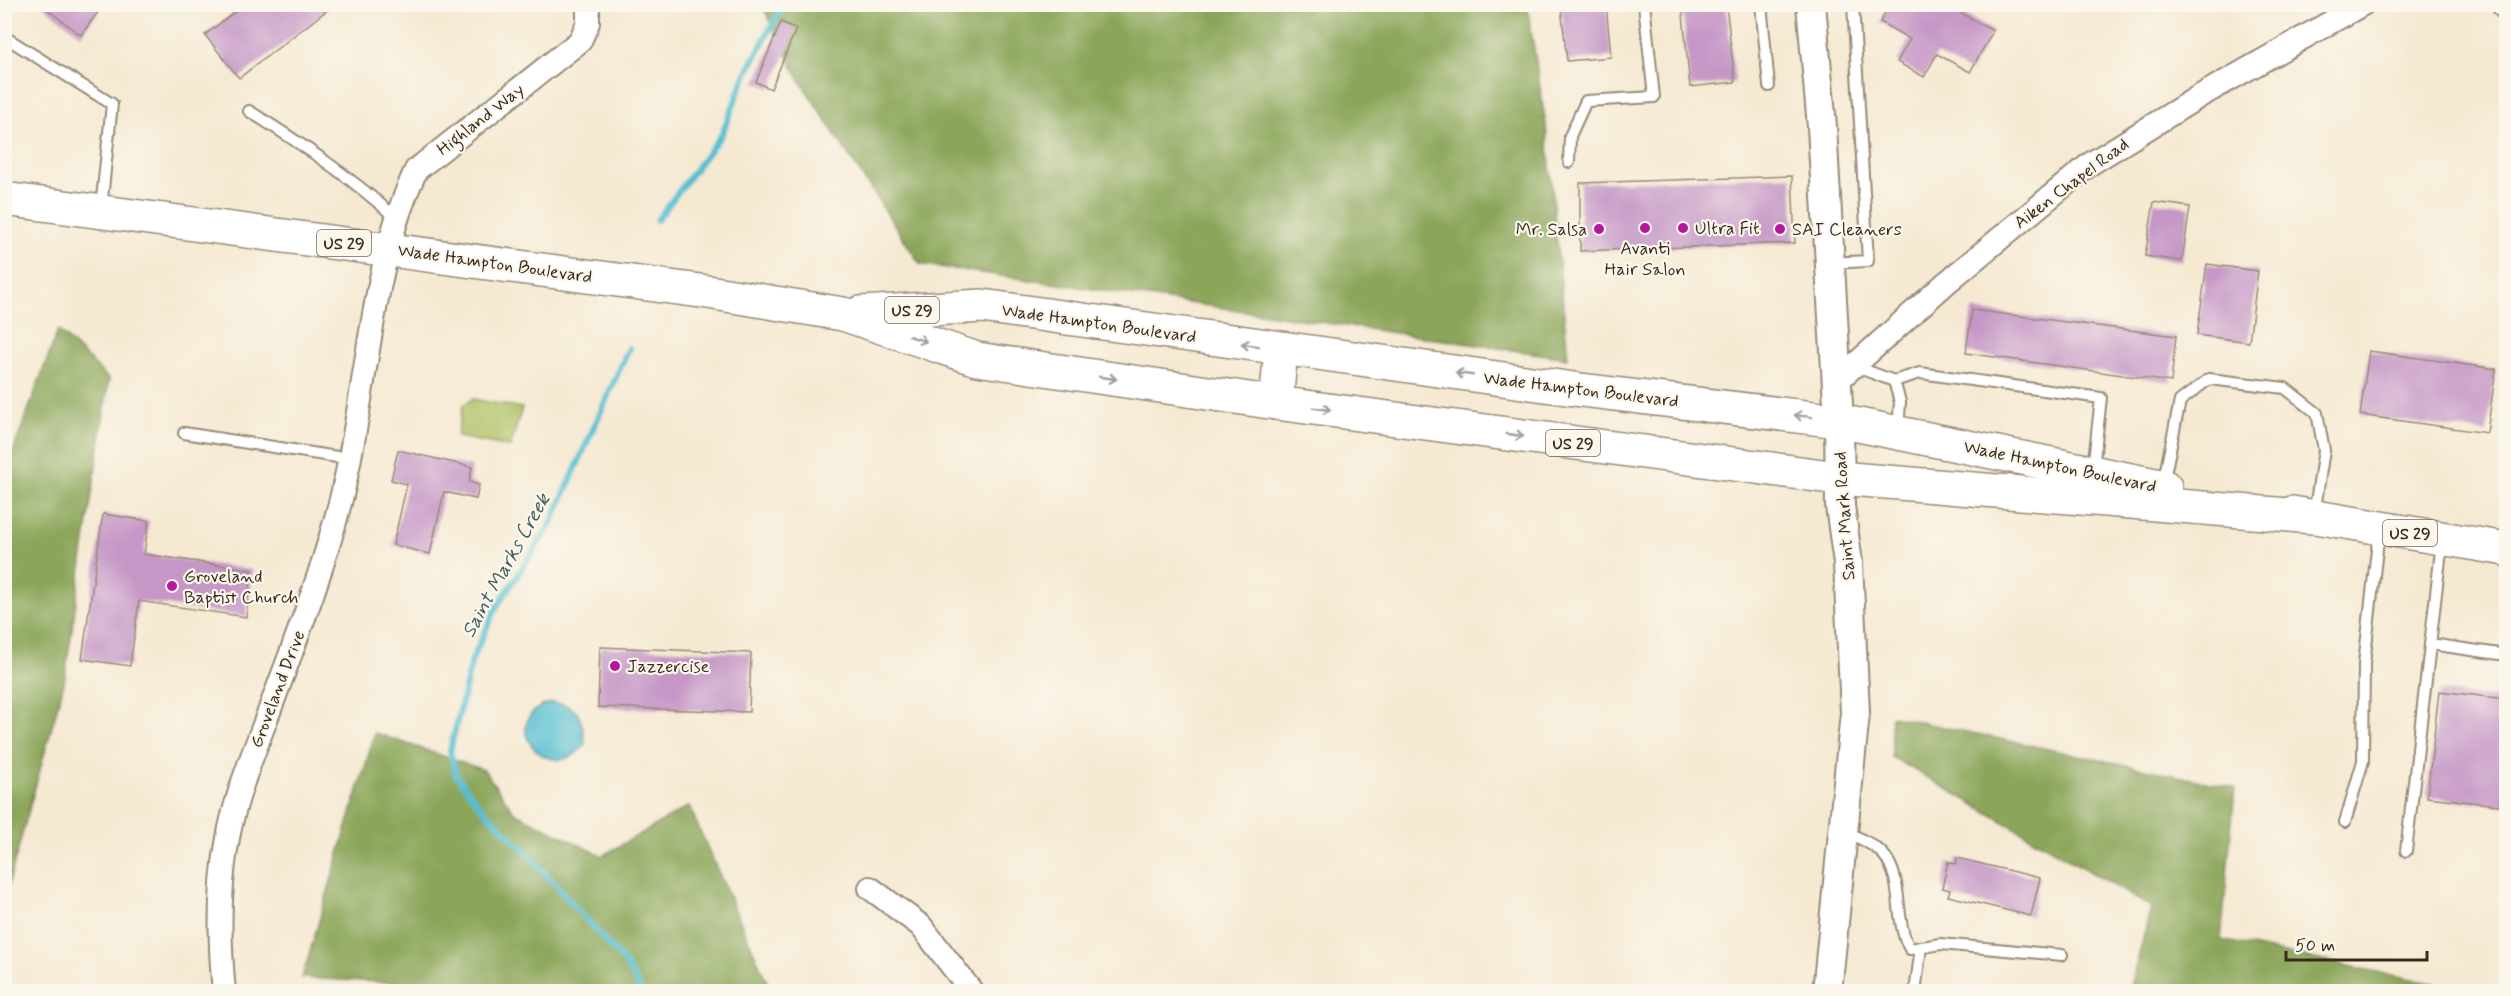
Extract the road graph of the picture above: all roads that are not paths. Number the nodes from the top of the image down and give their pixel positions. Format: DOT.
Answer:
graph roads {
  1 [pos="588,4"];
  2 [pos="1644,4"];
  3 [pos="1761,4"];
  4 [pos="1811,4"];
  5 [pos="1853,4"];
  6 [pos="2363,4"];
  7 [pos="2502,4"];
  8 [pos="2506,9"];
  9 [pos="4,44"];
  10 [pos="1769,86"];
  11 [pos="249,111"];
  12 [pos="1569,162"];
  13 [pos="4,199"];
  14 [pos="100,211"];
  15 [pos="393,234"];
  16 [pos="1830,264"];
  17 [pos="843,314"];
  18 [pos="1281,349"];
  19 [pos="1845,373"];
  20 [pos="1894,381"];
  21 [pos="1276,403"];
  22 [pos="1839,421"];
  23 [pos="184,433"];
  24 [pos="1898,433"];
  25 [pos="350,459"];
  26 [pos="2093,472"];
  27 [pos="1838,478"];
  28 [pos="2163,487"];
  29 [pos="2313,517"];
  30 [pos="2379,528"];
  31 [pos="2443,538"];
  32 [pos="2506,549"];
  33 [pos="2430,644"];
  34 [pos="2506,655"];
  35 [pos="2344,822"];
  36 [pos="1843,830"];
  37 [pos="2406,851"];
  38 [pos="870,888"];
  39 [pos="1921,947"];
  40 [pos="2062,955"];
  41 [pos="224,992"];
  42 [pos="972,992"];
  43 [pos="1827,992"];
  44 [pos="1915,992"];
  1 -- 15 [label="street, Highland Way"];
  2 -- 12 [label="lane"];
  3 -- 10 [label="lane"];
  4 -- 16 [label="street, Saint Mark Road"];
  5 -- 16 [label="lane"];
  6 -- 19 [label="street, Aiken Chapel Road"];
  7 -- 8 [label="street"];
  9 -- 14 [label="lane"];
  11 -- 15 [label="lane"];
  13 -- 14 [label="main road, Wade Hampton Boulevard / US 29"];
  14 -- 15 [label="main road, Wade Hampton Boulevard / US 29"];
  15 -- 17 [label="main road, Wade Hampton Boulevard / US 29"];
  15 -- 25 [label="street, Groveland Drive"];
  16 -- 19 [label="street, Saint Mark Road"];
  18 -- 17 [label="main road, Wade Hampton Boulevard / US 29, one-way"];
  17 -- 21 [label="main road, Wade Hampton Boulevard / US 29, one-way"];
  18 -- 21 [label="main road"];
  22 -- 18 [label="main road, Wade Hampton Boulevard / US 29, one-way"];
  19 -- 20 [label="lane"];
  19 -- 22 [label="street, Saint Mark Road"];
  20 -- 24 [label="lane"];
  20 -- 26 [label="lane"];
  21 -- 27 [label="main road, Wade Hampton Boulevard / US 29, one-way"];
  22 -- 24 [label="main road, Wade Hampton Boulevard / US 29"];
  22 -- 27 [label="street, Saint Mark Road"];
  23 -- 25 [label="lane"];
  24 -- 26 [label="main road, Wade Hampton Boulevard / US 29"];
  25 -- 41 [label="street, Groveland Drive"];
  26 -- 28 [label="main road, Wade Hampton Boulevard / US 29"];
  27 -- 29 [label="main road, Wade Hampton Boulevard / US 29"];
  27 -- 36 [label="street, Saint Mark Road"];
  28 -- 29 [label="main road, Wade Hampton Boulevard / US 29"];
  28 -- 29 [label="lane"];
  29 -- 30 [label="main road, Wade Hampton Boulevard / US 29"];
  30 -- 31 [label="main road, Wade Hampton Boulevard / US 29"];
  30 -- 35 [label="lane"];
  31 -- 32 [label="main road, Wade Hampton Boulevard / US 29"];
  31 -- 33 [label="lane"];
  33 -- 34 [label="lane"];
  33 -- 37 [label="lane"];
  36 -- 39 [label="lane"];
  36 -- 43 [label="street, Saint Mark Road"];
  38 -- 42 [label="street"];
  39 -- 40 [label="lane"];
  39 -- 44 [label="lane"];
}
